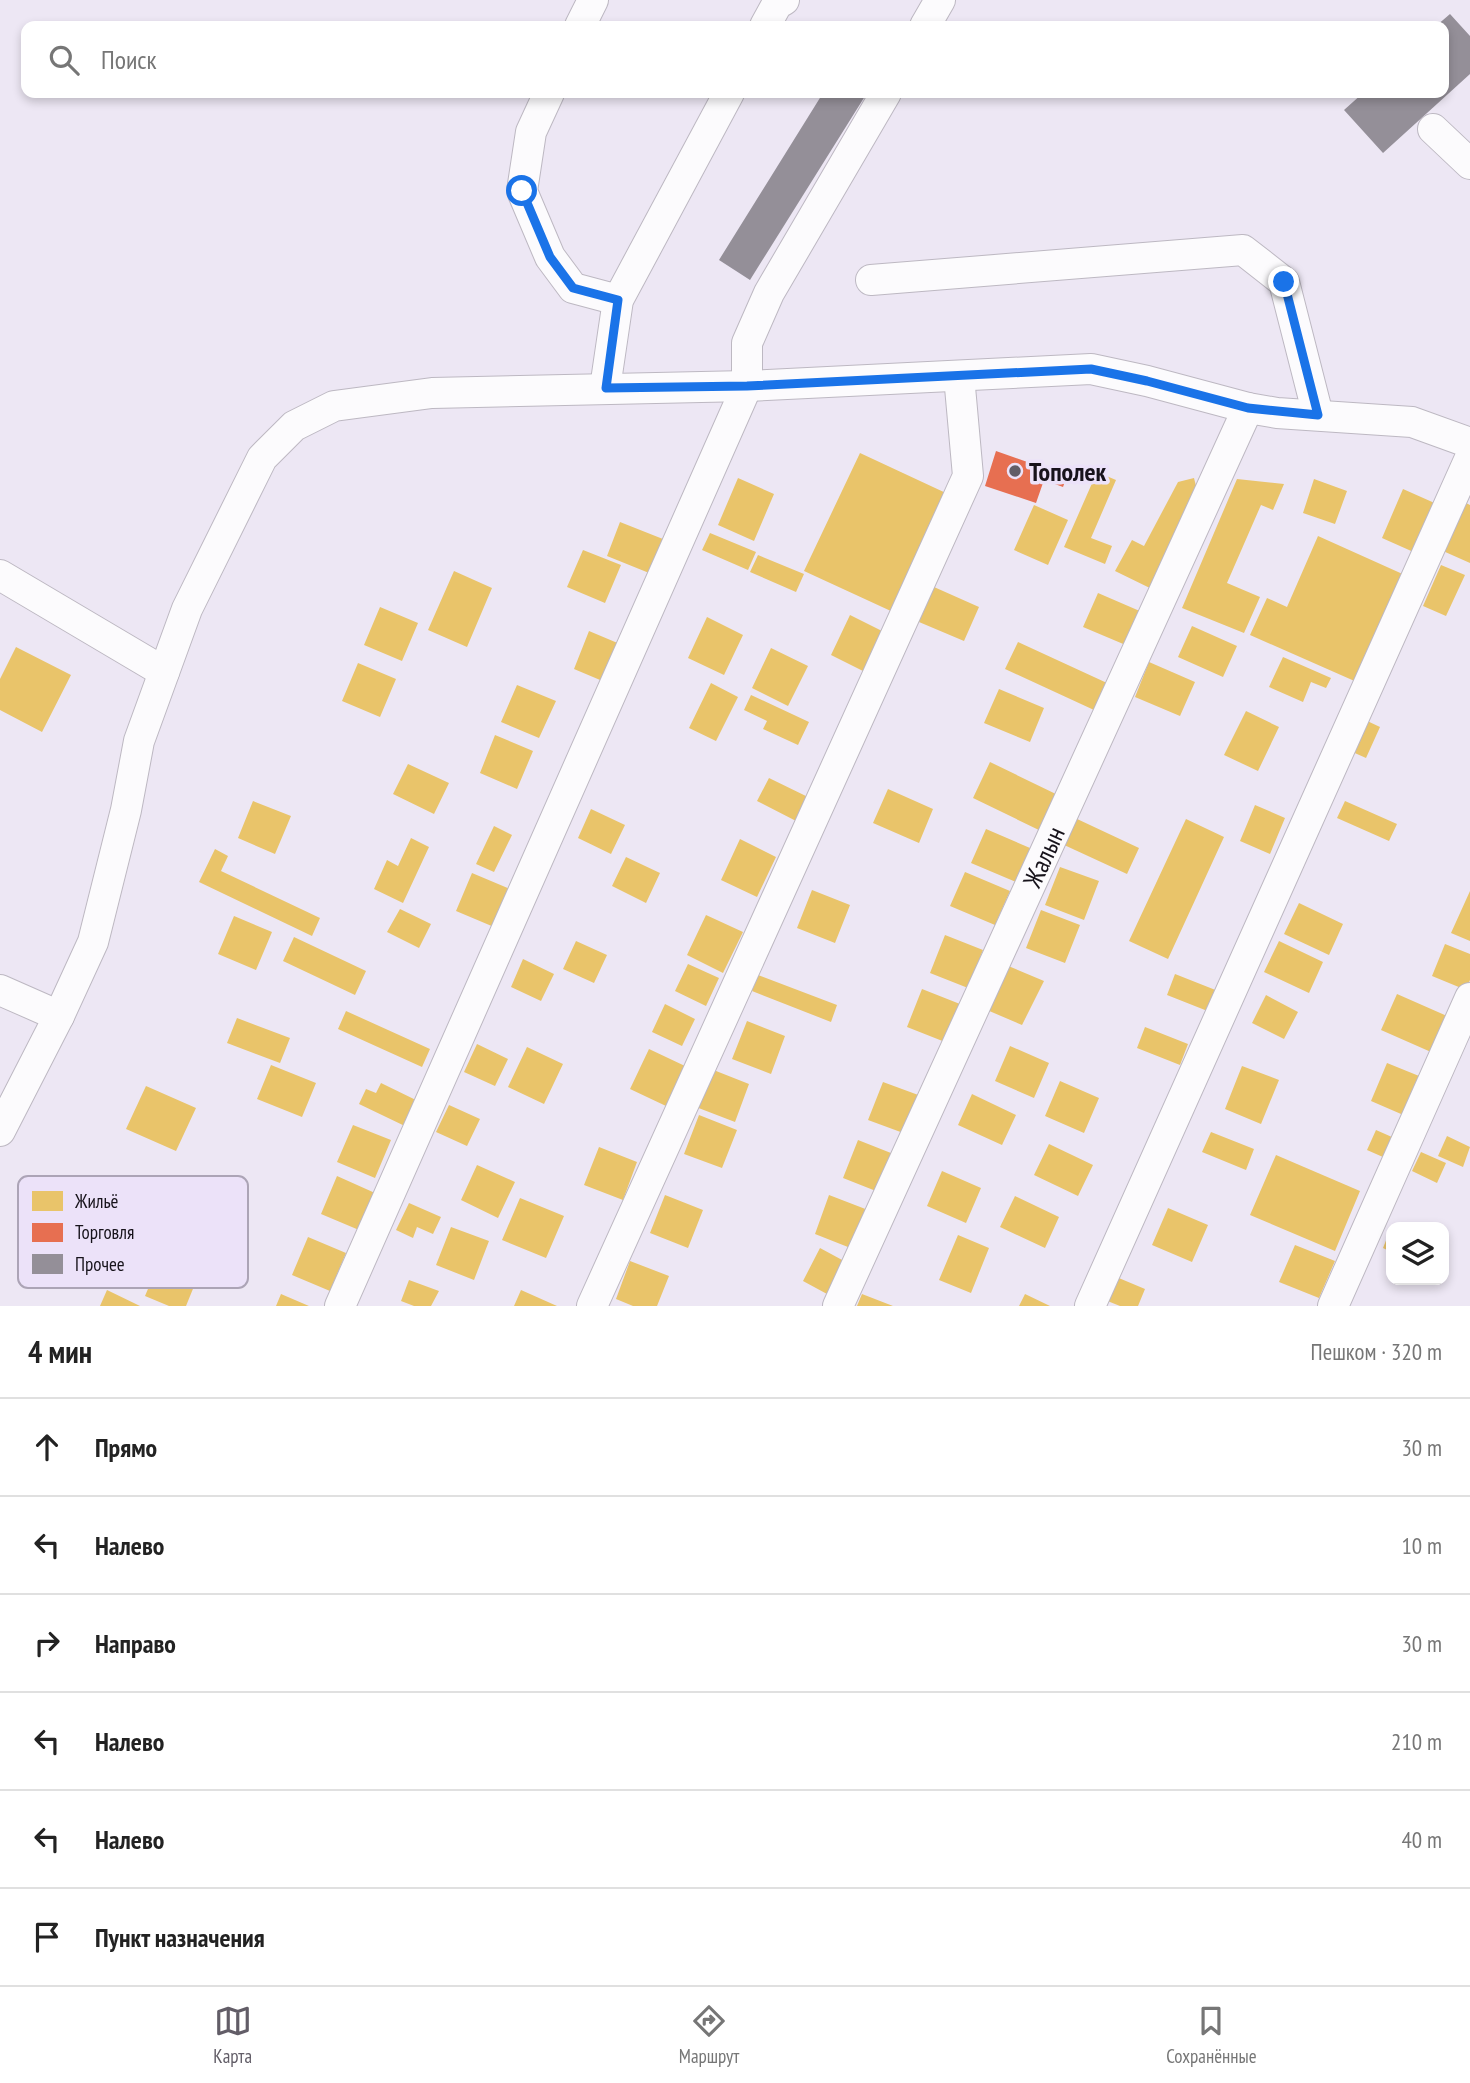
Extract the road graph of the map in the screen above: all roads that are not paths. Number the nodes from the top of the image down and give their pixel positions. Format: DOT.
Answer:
graph roads {
  1 [pos="593,0"];
  2 [pos="784,0"];
  3 [pos="940,0"];
  4 [pos="582,21"];
  5 [pos="768,21"];
  6 [pos="928,21"];
  7 [pos="547,98"];
  8 [pos="726,98"];
  9 [pos="883,98"];
  10 [pos="1433,129"];
  11 [pos="1470,164"];
  12 [pos="871,279"];
  13 [pos="618,300"];
  14 [pos="959,376"];
  15 [pos="747,386"];
  16 [pos="606,388"];
  17 [pos="1248,408"];
  18 [pos="1318,415"];
  19 [pos="1470,443"];
  20 [pos="1470,458"];
  21 [pos="0,575"];
  22 [pos="164,672"];
  23 [pos="0,990"];
  24 [pos="1470,998"];
  25 [pos="59,1016"];
  26 [pos="0,1131"];
  27 [pos="340,1306"];
  28 [pos="592,1306"];
  29 [pos="838,1306"];
  30 [pos="1090,1306"];
  31 [pos="1333,1306"];
  1 -- 4 [label="street"];
  2 -- 5 [label="street"];
  3 -- 6 [label="street"];
  7 -- 13 [label="street"];
  8 -- 13 [label="street"];
  9 -- 15 [label="street"];
  10 -- 11 [label="street"];
  12 -- 18 [label="street"];
  13 -- 16 [label="street"];
  14 -- 15 [label="street"];
  14 -- 17 [label="street"];
  14 -- 28 [label="street"];
  15 -- 16 [label="street"];
  15 -- 27 [label="street"];
  16 -- 22 [label="street"];
  17 -- 18 [label="street"];
  17 -- 29 [label="street, Жалын"];
  18 -- 19 [label="street"];
  20 -- 30 [label="street"];
  21 -- 22 [label="street"];
  22 -- 25 [label="street"];
  23 -- 25 [label="street"];
  24 -- 31 [label="street"];
  25 -- 26 [label="street"];
}
